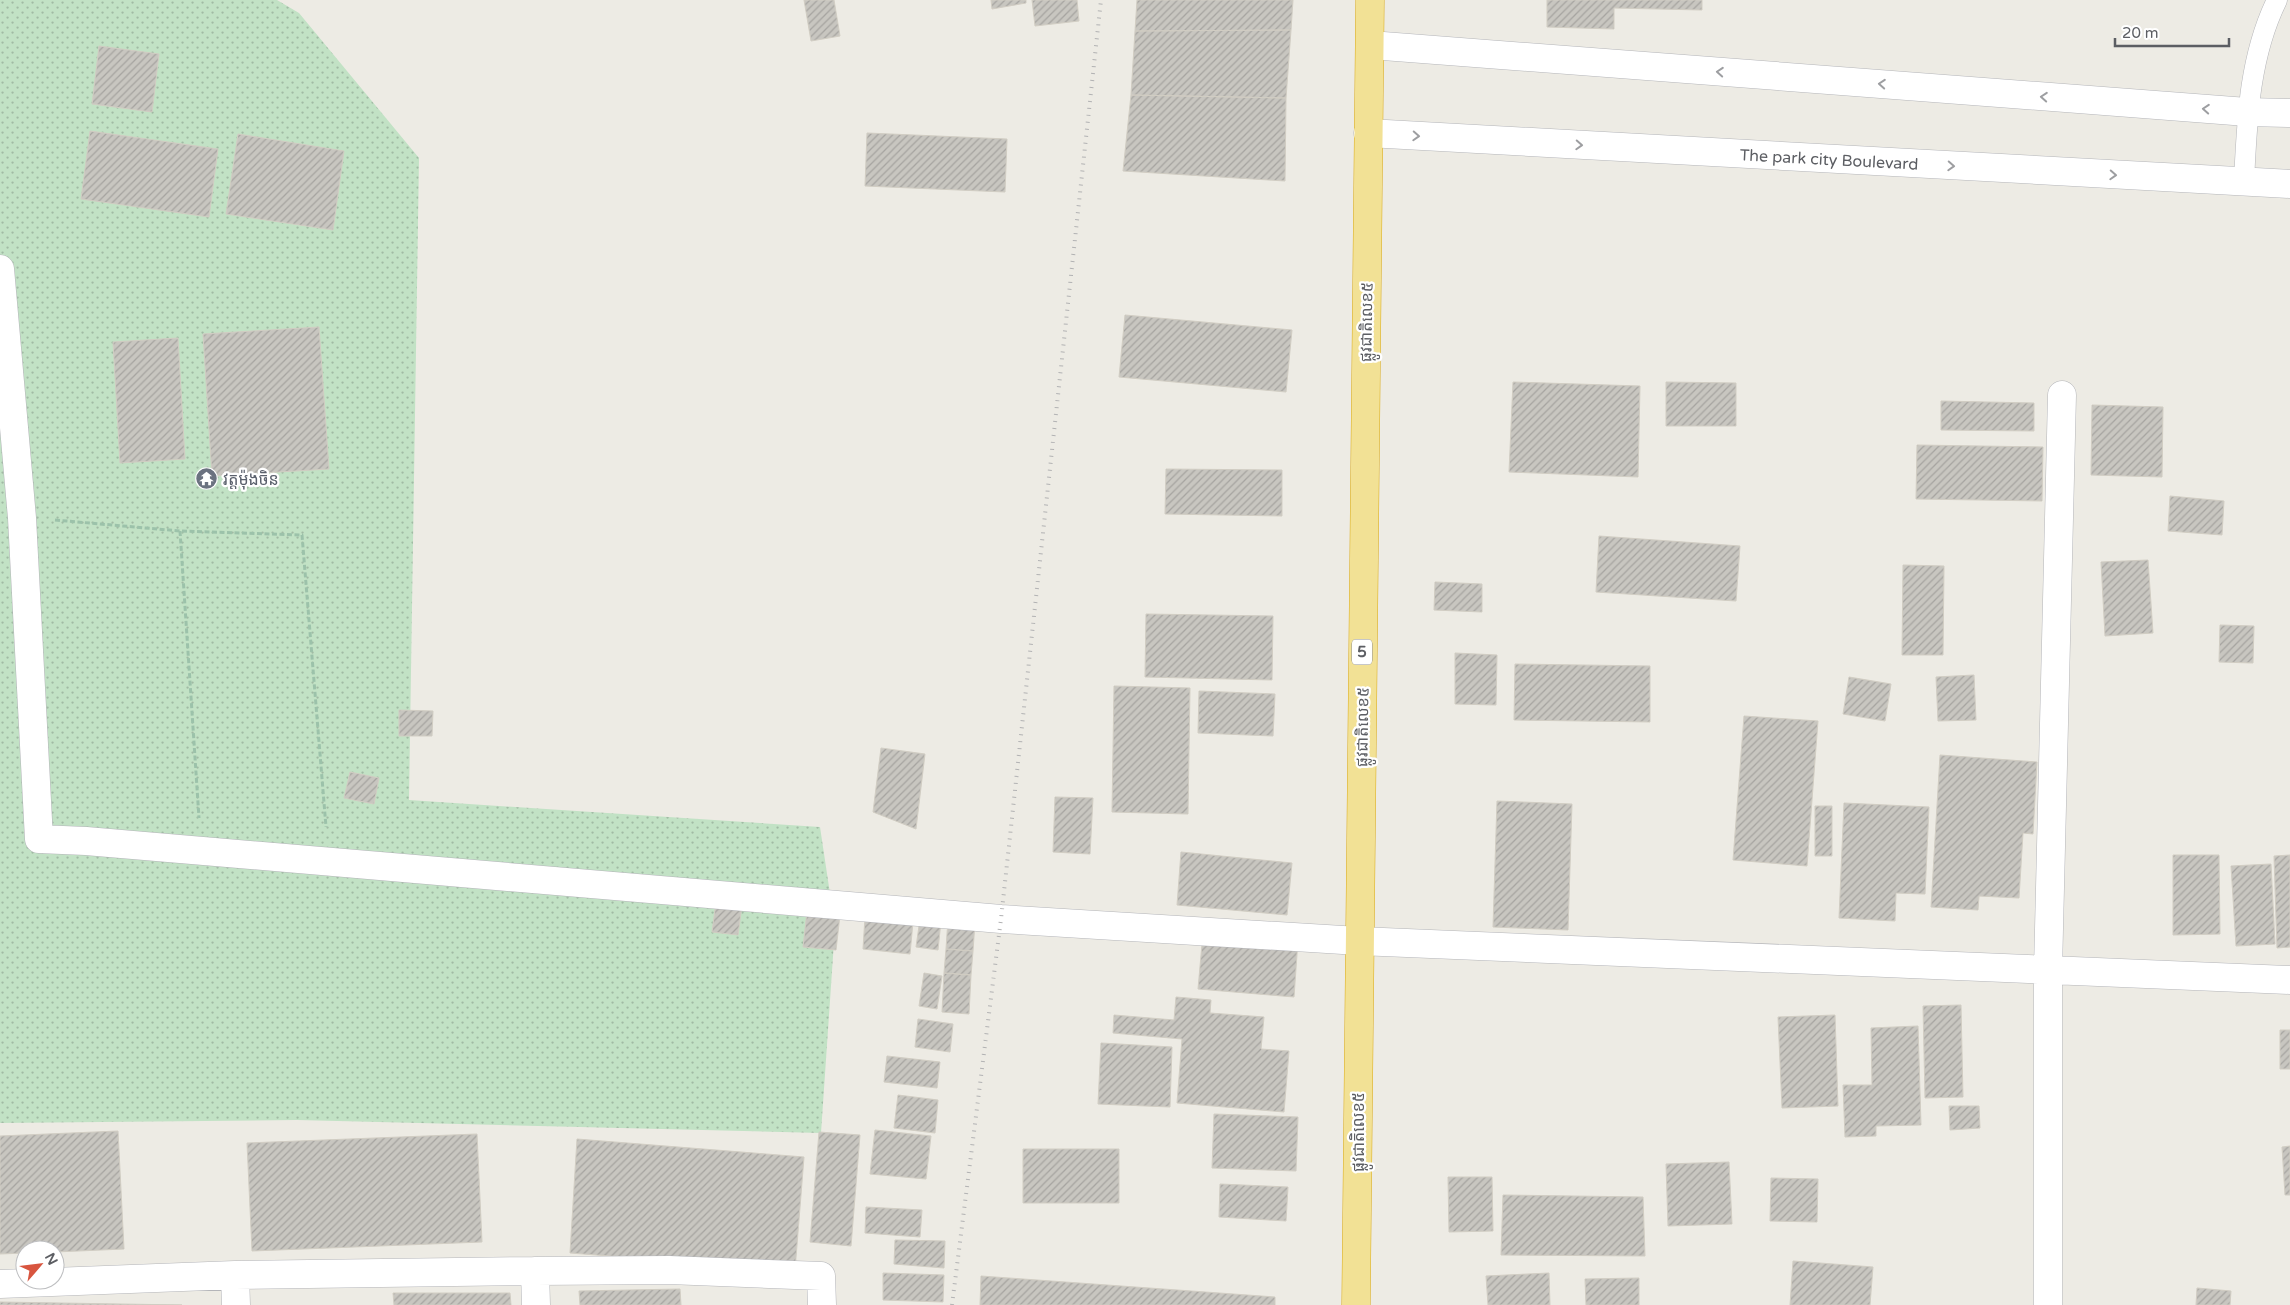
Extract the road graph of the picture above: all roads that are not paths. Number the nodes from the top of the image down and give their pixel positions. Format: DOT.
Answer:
graph roads {
  1 [pos="1370,0"];
  2 [pos="2277,0"];
  3 [pos="1370,45"];
  4 [pos="2247,112"];
  5 [pos="2290,113"];
  6 [pos="1368,133"];
  7 [pos="2244,182"];
  8 [pos="2290,184"];
  9 [pos="0,268"];
  10 [pos="2062,395"];
  11 [pos="1359,941"];
  12 [pos="2048,970"];
  13 [pos="2290,980"];
  14 [pos="535,1271"];
  15 [pos="235,1275"];
  16 [pos="0,1284"];
  17 [pos="236,1305"];
  18 [pos="536,1305"];
  19 [pos="822,1305"];
  20 [pos="1356,1305"];
  21 [pos="2048,1305"];
  1 -- 3 [label="highway, ផ្លូវជាតិលេខ៥ / 5"];
  2 -- 4 [label="lane"];
  4 -- 3 [label="street, one-way"];
  3 -- 6 [label="highway, ផ្លូវជាតិលេខ៥ / 5"];
  4 -- 5 [label="street"];
  4 -- 7 [label="lane"];
  6 -- 7 [label="street, The park city Boulevard, one-way"];
  6 -- 11 [label="highway, ផ្លូវជាតិលេខ៥ / 5"];
  7 -- 8 [label="street, The park city Boulevard"];
  9 -- 11 [label="street"];
  10 -- 12 [label="street"];
  11 -- 12 [label="street"];
  11 -- 20 [label="highway, ផ្លូវជាតិលេខ៥ / 5"];
  12 -- 13 [label="street"];
  12 -- 21 [label="street"];
  14 -- 15 [label="street"];
  14 -- 18 [label="street"];
  14 -- 19 [label="street"];
  15 -- 16 [label="street"];
  15 -- 17 [label="street"];
}
